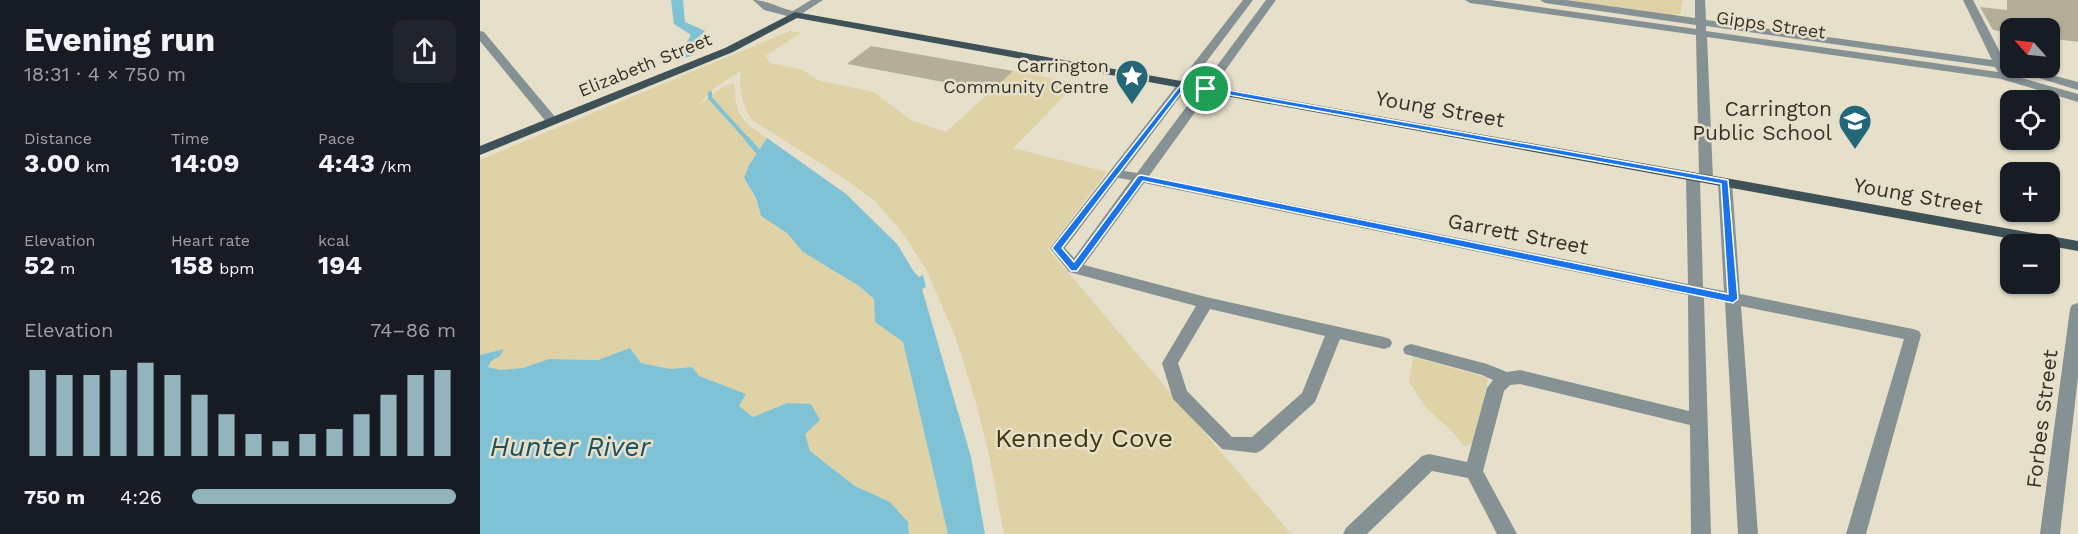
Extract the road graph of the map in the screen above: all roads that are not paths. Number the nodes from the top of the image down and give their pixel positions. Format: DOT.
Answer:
graph roads {
  1 [pos="758,0"];
  2 [pos="818,0"];
  3 [pos="1248,0"];
  4 [pos="1271,0"];
  5 [pos="1470,0"];
  6 [pos="1700,0"];
  7 [pos="1968,0"];
  8 [pos="1544,3"];
  9 [pos="795,15"];
  10 [pos="1701,28"];
  11 [pos="480,34"];
  12 [pos="1850,43"];
  13 [pos="2000,53"];
  14 [pos="1853,55"];
  15 [pos="2000,65"];
  16 [pos="2000,76"];
  17 [pos="2009,78"];
  18 [pos="2050,78"];
  19 [pos="1183,84"];
  20 [pos="2078,86"];
  21 [pos="1206,89"];
  22 [pos="2078,98"];
  23 [pos="552,121"];
  24 [pos="1147,131"];
  25 [pos="1172,135"];
  26 [pos="480,151"];
  27 [pos="1115,172"];
  28 [pos="1141,178"];
  29 [pos="1700,178"];
  30 [pos="1725,182"];
  31 [pos="2078,246"];
  32 [pos="1074,268"];
  33 [pos="1696,291"];
  34 [pos="1733,299"];
  35 [pos="1206,303"];
  36 [pos="2078,309"];
  37 [pos="1334,333"];
  38 [pos="1384,343"];
  39 [pos="1411,350"];
  40 [pos="1505,379"];
  41 [pos="1699,420"];
  42 [pos="1474,471"];
  43 [pos="1353,534"];
  44 [pos="1507,534"];
  45 [pos="1701,534"];
  46 [pos="1749,534"];
  47 [pos="1856,534"];
  48 [pos="2050,534"];
  1 -- 9 [label="street"];
  2 -- 9 [label="street, Elizabeth Street"];
  3 -- 19 [label="street"];
  4 -- 21 [label="street"];
  5 -- 8 [label="street, Gipps Street"];
  6 -- 10 [label="street"];
  7 -- 13 [label="street"];
  8 -- 10 [label="street, Gipps Street"];
  9 -- 19 [label="main road, Young Street"];
  9 -- 23 [label="main road, Elizabeth Street"];
  10 -- 12 [label="street, Gipps Street"];
  10 -- 14 [label="street, Gipps Street"];
  10 -- 29 [label="street"];
  11 -- 23 [label="street"];
  12 -- 14 [label="street, Gipps Street"];
  12 -- 15 [label="street, Gipps Street"];
  14 -- 16 [label="street, Gipps Street"];
  17 -- 22 [label="street, Gipps Street"];
  18 -- 20 [label="street, Gipps Street"];
  19 -- 21 [label="main road, Young Street"];
  19 -- 24 [label="street"];
  21 -- 25 [label="street"];
  21 -- 29 [label="main road, Young Street"];
  23 -- 26 [label="main road, Elizabeth Street"];
  24 -- 25 [label="street"];
  24 -- 27 [label="street"];
  25 -- 28 [label="street"];
  27 -- 28 [label="street, Garrett Street"];
  27 -- 32 [label="street"];
  28 -- 32 [label="street"];
  28 -- 33 [label="street, Garrett Street"];
  29 -- 30 [label="main road, Young Street"];
  29 -- 33 [label="street"];
  30 -- 31 [label="main road, Young Street"];
  30 -- 34 [label="street"];
  32 -- 35 [label="street"];
  33 -- 34 [label="street, Garrett Street"];
  33 -- 41 [label="street"];
  34 -- 46 [label="street"];
  34 -- 47 [label="street, Garrett Street"];
  35 -- 37 [label="street"];
  35 -- 37 [label="street"];
  36 -- 48 [label="street, Forbes Street"];
  37 -- 38 [label="street"];
  39 -- 40 [label="street"];
  40 -- 41 [label="street"];
  40 -- 42 [label="street"];
  41 -- 45 [label="street"];
  42 -- 43 [label="street"];
  42 -- 44 [label="street"];
}
